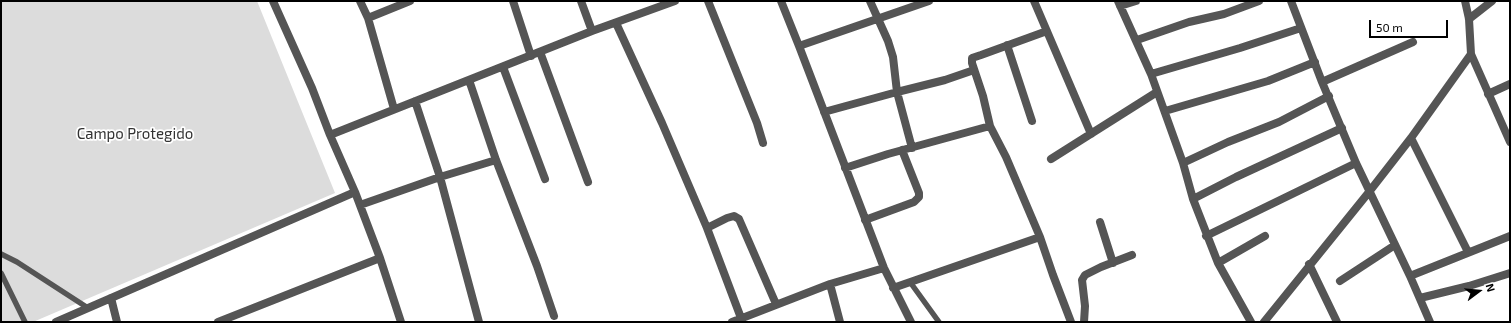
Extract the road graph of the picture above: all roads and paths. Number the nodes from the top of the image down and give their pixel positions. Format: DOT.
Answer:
graph roads {
  1 [pos="274,1"];
  2 [pos="360,1"];
  3 [pos="410,1"];
  4 [pos="513,1"];
  5 [pos="580,1"];
  6 [pos="675,1"];
  7 [pos="708,1"];
  8 [pos="780,1"];
  9 [pos="870,1"];
  10 [pos="929,1"];
  11 [pos="1034,1"];
  12 [pos="1136,1"];
  13 [pos="1259,1"];
  14 [pos="1291,1"];
  15 [pos="1465,1"];
  16 [pos="1492,1"];
  17 [pos="1119,3"];
  18 [pos="368,18"];
  19 [pos="878,19"];
  20 [pos="1469,19"];
  21 [pos="616,23"];
  22 [pos="1301,28"];
  23 [pos="592,31"];
  24 [pos="1047,31"];
  25 [pos="1137,40"];
  26 [pos="1413,42"];
  27 [pos="1007,45"];
  28 [pos="799,46"];
  29 [pos="540,52"];
  30 [pos="1470,54"];
  31 [pos="531,56"];
  32 [pos="1315,62"];
  33 [pos="503,67"];
  34 [pos="974,70"];
  35 [pos="1151,74"];
  36 [pos="469,80"];
  37 [pos="1322,82"];
  38 [pos="1510,84"];
  39 [pos="896,92"];
  40 [pos="1157,92"];
  41 [pos="1488,94"];
  42 [pos="1329,96"];
  43 [pos="415,101"];
  44 [pos="394,109"];
  45 [pos="1165,111"];
  46 [pos="824,112"];
  47 [pos="1032,121"];
  48 [pos="990,126"];
  49 [pos="1342,128"];
  50 [pos="1091,134"];
  51 [pos="330,135"];
  52 [pos="1411,138"];
  53 [pos="1510,142"];
  54 [pos="763,143"];
  55 [pos="912,148"];
  56 [pos="902,150"];
  57 [pos="1050,159"];
  58 [pos="496,160"];
  59 [pos="1183,163"];
  60 [pos="1356,163"];
  61 [pos="845,168"];
  62 [pos="440,177"];
  63 [pos="545,179"];
  64 [pos="588,182"];
  65 [pos="355,192"];
  66 [pos="1369,192"];
  67 [pos="1192,199"];
  68 [pos="360,205"];
  69 [pos="865,220"];
  70 [pos="1100,222"];
  71 [pos="707,228"];
  72 [pos="1206,236"];
  73 [pos="1265,236"];
  74 [pos="1510,236"];
  75 [pos="1040,237"];
  76 [pos="1395,246"];
  77 [pos="1468,252"];
  78 [pos="1,254"];
  79 [pos="1132,255"];
  80 [pos="380,258"];
  81 [pos="1113,263"];
  82 [pos="1218,263"];
  83 [pos="1310,264"];
  84 [pos="884,268"];
  85 [pos="1,273"];
  86 [pos="1510,273"];
  87 [pos="1410,276"];
  88 [pos="1340,281"];
  89 [pos="910,282"];
  90 [pos="830,284"];
  91 [pos="893,288"];
  92 [pos="111,298"];
  93 [pos="1420,298"];
  94 [pos="776,304"];
  95 [pos="88,308"];
  96 [pos="554,316"];
  97 [pos="740,318"];
  98 [pos="24,322"];
  99 [pos="56,322"];
  100 [pos="117,322"];
  101 [pos="218,322"];
  102 [pos="401,322"];
  103 [pos="479,322"];
  104 [pos="732,322"];
  105 [pos="840,322"];
  106 [pos="911,322"];
  107 [pos="939,322"];
  108 [pos="1071,322"];
  109 [pos="1084,322"];
  110 [pos="1251,322"];
  111 [pos="1264,322"];
  112 [pos="1337,322"];
  113 [pos="1430,322"];
  1 -- 51 [label="street"];
  2 -- 18 [label="street"];
  3 -- 18 [label="street"];
  4 -- 31 [label="street"];
  5 -- 23 [label="street"];
  6 -- 21 [label="street"];
  7 -- 54 [label="street"];
  8 -- 28 [label="street"];
  9 -- 19 [label="street"];
  10 -- 19 [label="street"];
  11 -- 24 [label="street"];
  12 -- 17 [label="street"];
  13 -- 25 [label="street"];
  14 -- 22 [label="street"];
  15 -- 20 [label="street"];
  16 -- 20 [label="street"];
  17 -- 25 [label="street"];
  18 -- 44 [label="street"];
  19 -- 28 [label="street"];
  19 -- 39 [label="street"];
  20 -- 30 [label="street"];
  21 -- 23 [label="street"];
  21 -- 71 [label="street"];
  22 -- 32 [label="street"];
  22 -- 35 [label="street"];
  23 -- 29 [label="street"];
  24 -- 27 [label="street"];
  24 -- 50 [label="street"];
  25 -- 35 [label="street"];
  26 -- 37 [label="street"];
  27 -- 34 [label="street"];
  27 -- 47 [label="street"];
  28 -- 46 [label="street"];
  29 -- 31 [label="street"];
  29 -- 64 [label="street"];
  30 -- 41 [label="street"];
  30 -- 52 [label="street"];
  31 -- 33 [label="street"];
  32 -- 37 [label="street"];
  32 -- 45 [label="street"];
  33 -- 36 [label="street"];
  33 -- 63 [label="street"];
  34 -- 39 [label="street"];
  34 -- 48 [label="street"];
  35 -- 40 [label="street"];
  36 -- 43 [label="street"];
  36 -- 58 [label="street"];
  37 -- 42 [label="street"];
  38 -- 41 [label="street"];
  39 -- 46 [label="street"];
  39 -- 55 [label="street"];
  40 -- 45 [label="street"];
  40 -- 50 [label="street"];
  41 -- 53 [label="street"];
  42 -- 49 [label="street"];
  42 -- 59 [label="street"];
  43 -- 44 [label="street"];
  43 -- 62 [label="street"];
  44 -- 51 [label="street"];
  45 -- 59 [label="street"];
  46 -- 61 [label="street"];
  48 -- 55 [label="street"];
  48 -- 75 [label="street"];
  49 -- 60 [label="street"];
  49 -- 67 [label="street"];
  50 -- 57 [label="street"];
  51 -- 65 [label="street"];
  52 -- 66 [label="street"];
  52 -- 77 [label="street"];
  55 -- 56 [label="street"];
  56 -- 61 [label="street"];
  56 -- 69 [label="street"];
  58 -- 62 [label="street"];
  58 -- 96 [label="street"];
  59 -- 67 [label="street"];
  60 -- 66 [label="street"];
  60 -- 72 [label="street"];
  61 -- 69 [label="street"];
  62 -- 68 [label="street"];
  62 -- 103 [label="street"];
  65 -- 68 [label="street"];
  65 -- 92 [label="street"];
  66 -- 76 [label="street"];
  66 -- 83 [label="street"];
  67 -- 72 [label="street"];
  68 -- 80 [label="street"];
  69 -- 84 [label="street"];
  70 -- 81 [label="street"];
  71 -- 94 [label="street"];
  71 -- 97 [label="street"];
  72 -- 82 [label="street"];
  73 -- 82 [label="street"];
  74 -- 77 [label="street"];
  75 -- 89 [label="street"];
  75 -- 108 [label="street"];
  76 -- 87 [label="street"];
  76 -- 88 [label="street"];
  77 -- 87 [label="street"];
  78 -- 95 [label="lane"];
  79 -- 81 [label="street"];
  80 -- 101 [label="street"];
  80 -- 102 [label="street"];
  81 -- 109 [label="street"];
  82 -- 110 [label="street"];
  83 -- 111 [label="street"];
  83 -- 112 [label="street"];
  84 -- 90 [label="street"];
  84 -- 91 [label="street"];
  85 -- 98 [label="lane"];
  86 -- 93 [label="street"];
  87 -- 93 [label="street"];
  89 -- 91 [label="street"];
  89 -- 107 [label="lane"];
  90 -- 94 [label="street"];
  90 -- 105 [label="street"];
  91 -- 106 [label="street"];
  92 -- 95 [label="street"];
  92 -- 100 [label="street"];
  93 -- 113 [label="street"];
  94 -- 97 [label="street"];
  95 -- 99 [label="street"];
  97 -- 104 [label="street"];
}
